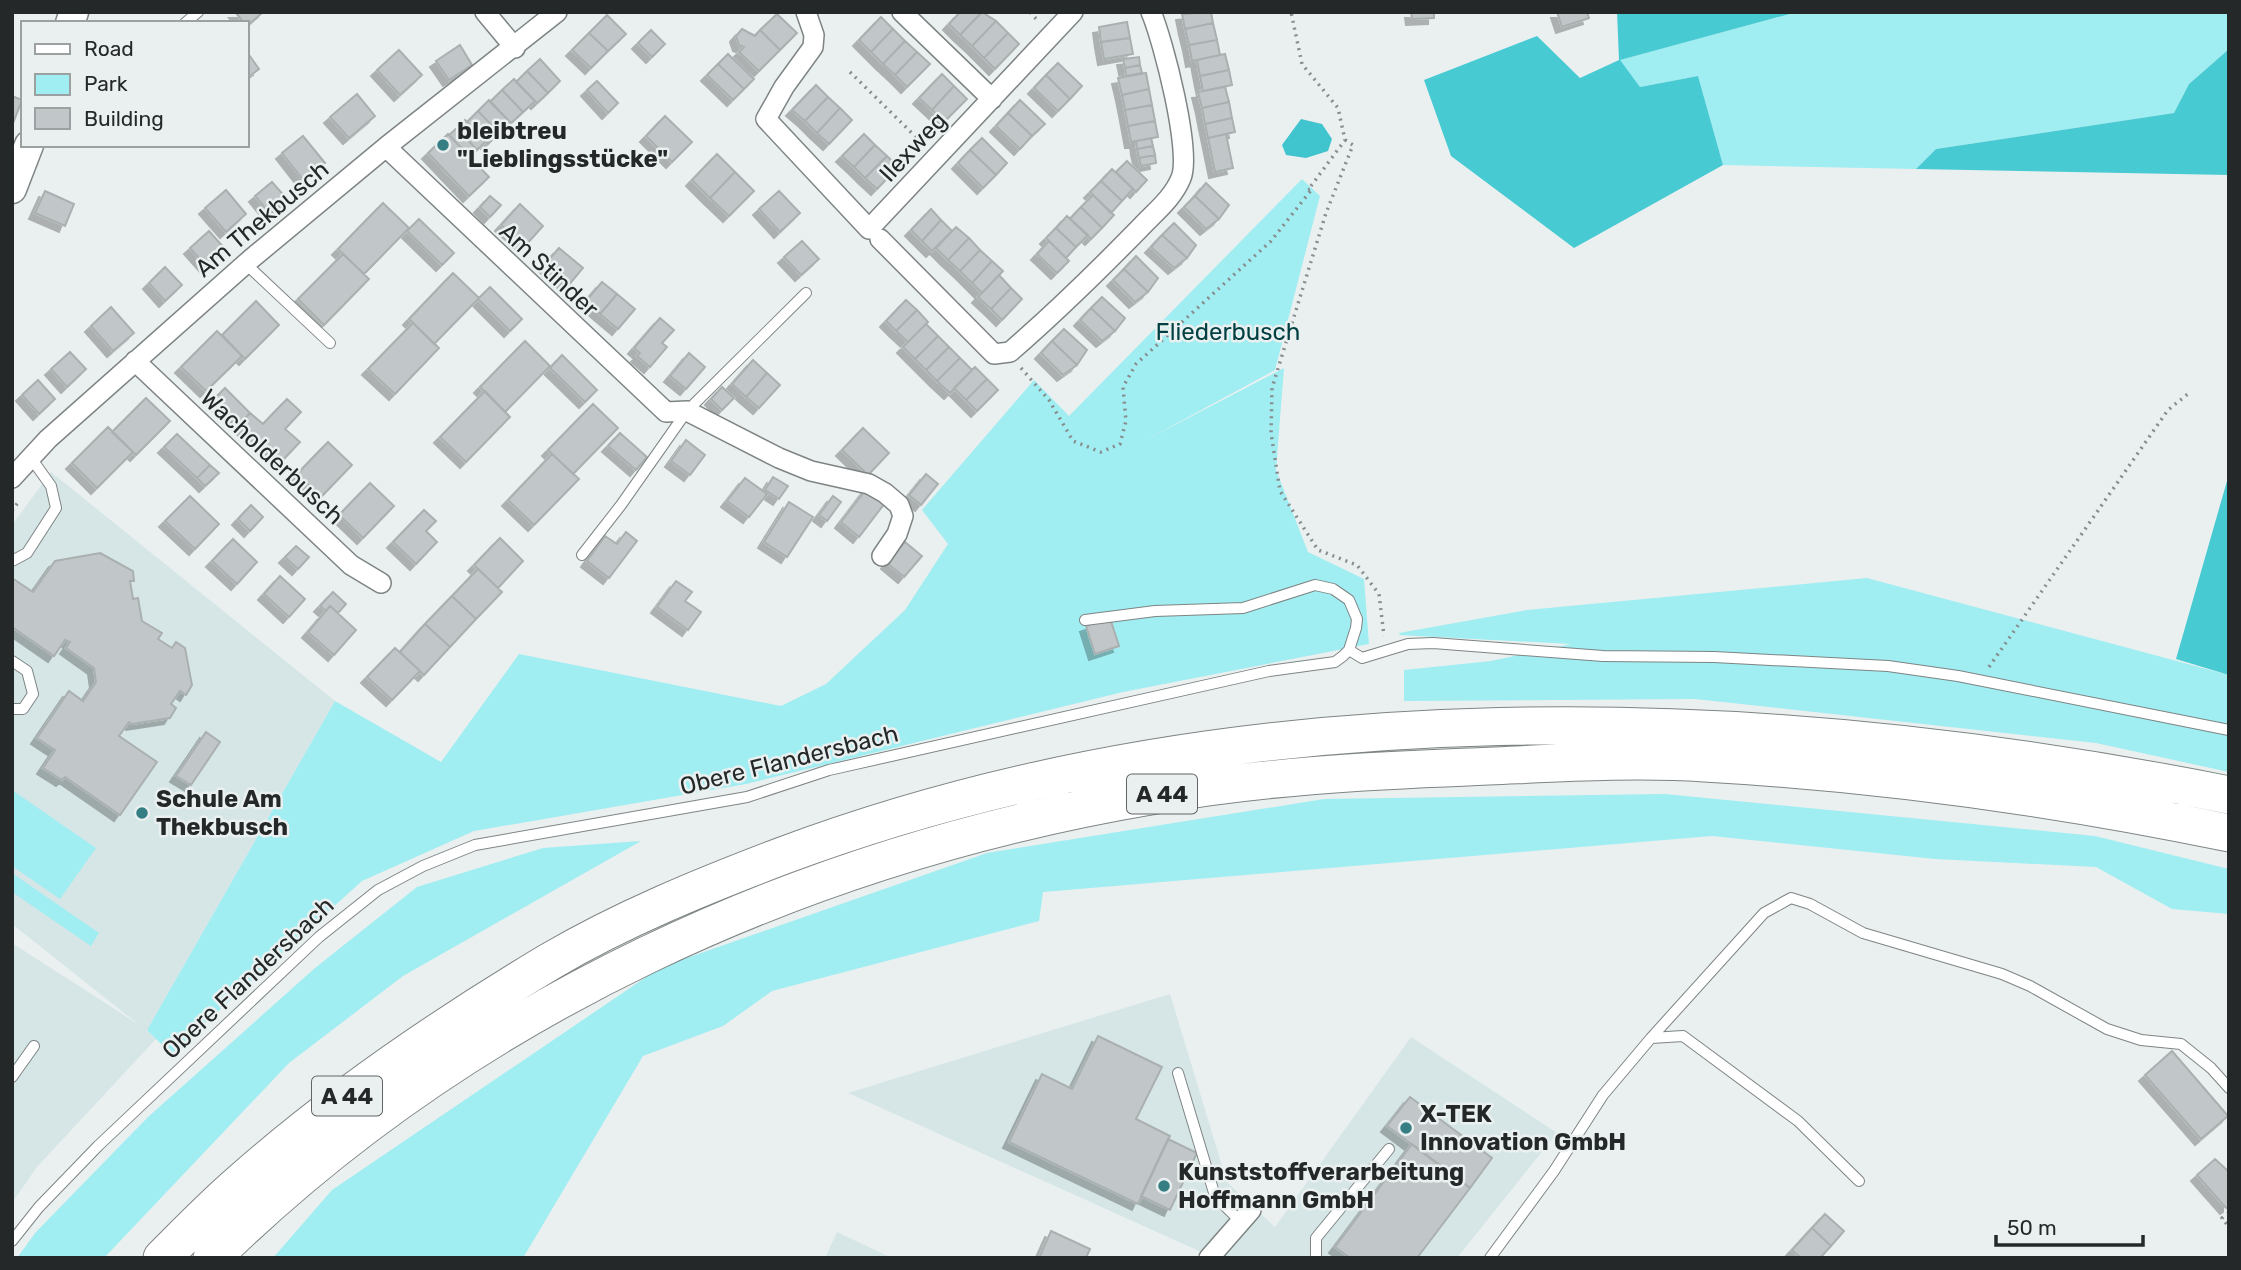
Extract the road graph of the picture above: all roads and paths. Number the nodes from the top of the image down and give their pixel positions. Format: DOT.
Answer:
graph roads {
  1 [pos="485,12"];
  2 [pos="557,12"];
  3 [pos="806,12"];
  4 [pos="902,12"];
  5 [pos="1073,12"];
  6 [pos="1151,12"];
  7 [pos="1291,12"];
  8 [pos="514,48"];
  9 [pos="850,72"];
  10 [pos="992,99"];
  11 [pos="1345,140"];
  12 [pos="28,147"];
  13 [pos="386,147"];
  14 [pos="936,158"];
  15 [pos="12,189"];
  16 [pos="874,234"];
  17 [pos="246,264"];
  18 [pos="806,293"];
  19 [pos="330,343"];
  20 [pos="1010,352"];
  21 [pos="135,361"];
  22 [pos="2189,393"];
  23 [pos="687,411"];
  24 [pos="30,457"];
  25 [pos="12,478"];
  26 [pos="19,500"];
  27 [pos="12,511"];
  28 [pos="582,555"];
  29 [pos="882,556"];
  30 [pos="12,561"];
  31 [pos="381,583"];
  32 [pos="1085,620"];
  33 [pos="1386,649"];
  34 [pos="1349,650"];
  35 [pos="12,661"];
  36 [pos="1980,680"];
  37 [pos="12,709"];
  38 [pos="2229,730"];
  39 [pos="2229,795"];
  40 [pos="2229,833"];
  41 [pos="1651,1038"];
  42 [pos="34,1046"];
  43 [pos="1178,1073"];
  44 [pos="12,1077"];
  45 [pos="2229,1088"];
  46 [pos="1389,1149"];
  47 [pos="1859,1181"];
  48 [pos="2229,1213"];
  49 [pos="1246,1216"];
  50 [pos="2229,1227"];
  51 [pos="12,1241"];
  52 [pos="1217,1255"];
  53 [pos="162,1258"];
  54 [pos="212,1258"];
  55 [pos="1316,1258"];
  56 [pos="1490,1258"];
  1 -- 8 [label="street"];
  2 -- 8 [label="street, Am Thekbusch"];
  3 -- 16 [label="street"];
  4 -- 10 [label="street"];
  5 -- 10 [label="street, Ilexweg"];
  6 -- 20 [label="street"];
  7 -- 11 [label="path"];
  8 -- 13 [label="street, Am Thekbusch"];
  9 -- 14 [label="path"];
  10 -- 14 [label="street, Ilexweg"];
  11 -- 20 [label="path"];
  11 -- 33 [label="path"];
  12 -- 15 [label="main road"];
  13 -- 17 [label="street, Am Thekbusch"];
  13 -- 23 [label="street, Am Stinder"];
  14 -- 16 [label="street, Ilexweg"];
  16 -- 20 [label="street"];
  17 -- 19 [label="lane"];
  17 -- 21 [label="street, Am Thekbusch"];
  18 -- 23 [label="lane"];
  21 -- 24 [label="street, Am Thekbusch"];
  21 -- 31 [label="street, Wacholderbusch"];
  22 -- 36 [label="path"];
  23 -- 28 [label="lane"];
  23 -- 29 [label="street, Am Stinder"];
  24 -- 25 [label="street, Am Thekbusch"];
  24 -- 30 [label="lane"];
  26 -- 27 [label="path"];
  32 -- 34 [label="lane"];
  33 -- 34 [label="lane"];
  33 -- 36 [label="lane"];
  34 -- 51 [label="lane, Obere Flandersbach"];
  35 -- 37 [label="lane"];
  36 -- 38 [label="lane"];
  39 -- 53 [label="highway, A 44"];
  40 -- 54 [label="highway, A 44"];
  41 -- 45 [label="lane"];
  41 -- 47 [label="lane"];
  41 -- 56 [label="lane"];
  42 -- 44 [label="lane"];
  43 -- 49 [label="lane"];
  46 -- 55 [label="lane"];
  48 -- 50 [label="path"];
  49 -- 52 [label="street"];
}
